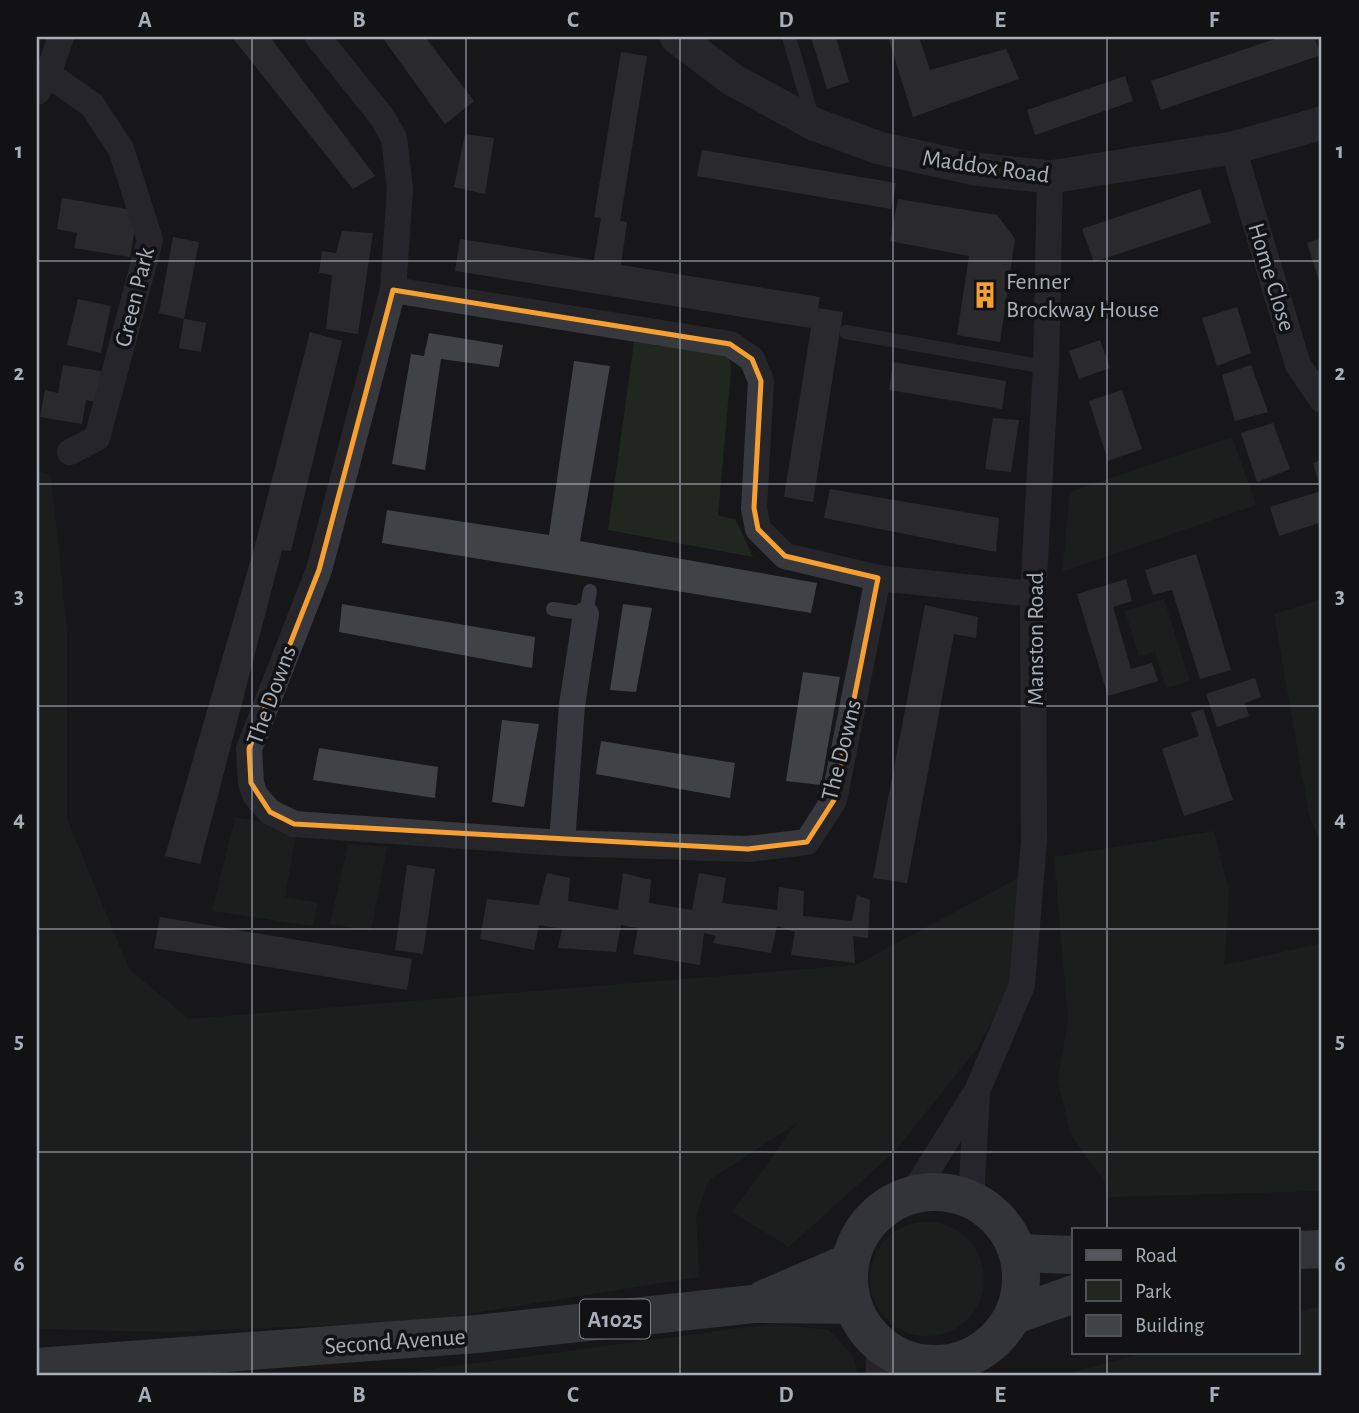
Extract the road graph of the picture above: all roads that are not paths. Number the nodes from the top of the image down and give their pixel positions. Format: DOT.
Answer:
graph roads {
  1 [pos="61,37"];
  2 [pos="318,37"];
  3 [pos="676,37"];
  4 [pos="789,37"];
  5 [pos="42,83"];
  6 [pos="1322,123"];
  7 [pos="814,124"];
  8 [pos="1233,148"];
  9 [pos="1051,177"];
  10 [pos="393,290"];
  11 [pos="846,332"];
  12 [pos="1046,367"];
  13 [pos="1322,400"];
  14 [pos="70,452"];
  15 [pos="878,578"];
  16 [pos="1033,594"];
  17 [pos="588,603"];
  18 [pos="553,609"];
  19 [pos="562,842"];
  20 [pos="977,1091"];
  21 [pos="912,1195"];
  22 [pos="971,1199"];
  23 [pos="1322,1249"];
  24 [pos="1300,1250"];
  25 [pos="1018,1253"];
  26 [pos="1072,1255"];
  27 [pos="850,1262"];
  28 [pos="1072,1295"];
  29 [pos="753,1304"];
  30 [pos="853,1305"];
  31 [pos="1014,1315"];
  32 [pos="882,1362"];
  33 [pos="37,1367"];
  34 [pos="938,1370"];
  1 -- 5 [label="street"];
  2 -- 10 [label="street, The Downs"];
  3 -- 7 [label="street, Maddox Road"];
  4 -- 7 [label="lane"];
  5 -- 14 [label="street, Green Park"];
  6 -- 8 [label="street, Maddox Road"];
  7 -- 9 [label="street, Maddox Road"];
  8 -- 9 [label="street, Maddox Road"];
  8 -- 13 [label="street, Home Close"];
  9 -- 12 [label="street, Manston Road"];
  10 -- 15 [label="street"];
  10 -- 19 [label="street, The Downs"];
  11 -- 12 [label="lane"];
  12 -- 16 [label="street, Manston Road"];
  15 -- 16 [label="street"];
  15 -- 19 [label="street, The Downs"];
  16 -- 20 [label="street, Manston Road"];
  17 -- 18 [label="lane"];
  17 -- 19 [label="street"];
  20 -- 21 [label="street, Manston Road"];
  20 -- 22 [label="street, Manston Road"];
  21 -- 22 [label="main road"];
  21 -- 27 [label="main road"];
  22 -- 25 [label="main road"];
  23 -- 24 [label="main road"];
  25 -- 26 [label="main road"];
  25 -- 31 [label="main road"];
  27 -- 29 [label="main road, Second Avenue / A1025"];
  27 -- 30 [label="main road"];
  28 -- 31 [label="main road"];
  29 -- 30 [label="main road, Second Avenue / A1025"];
  29 -- 33 [label="main road, Second Avenue / A1025"];
  30 -- 32 [label="main road"];
  31 -- 34 [label="main road"];
  32 -- 34 [label="main road"];
}
